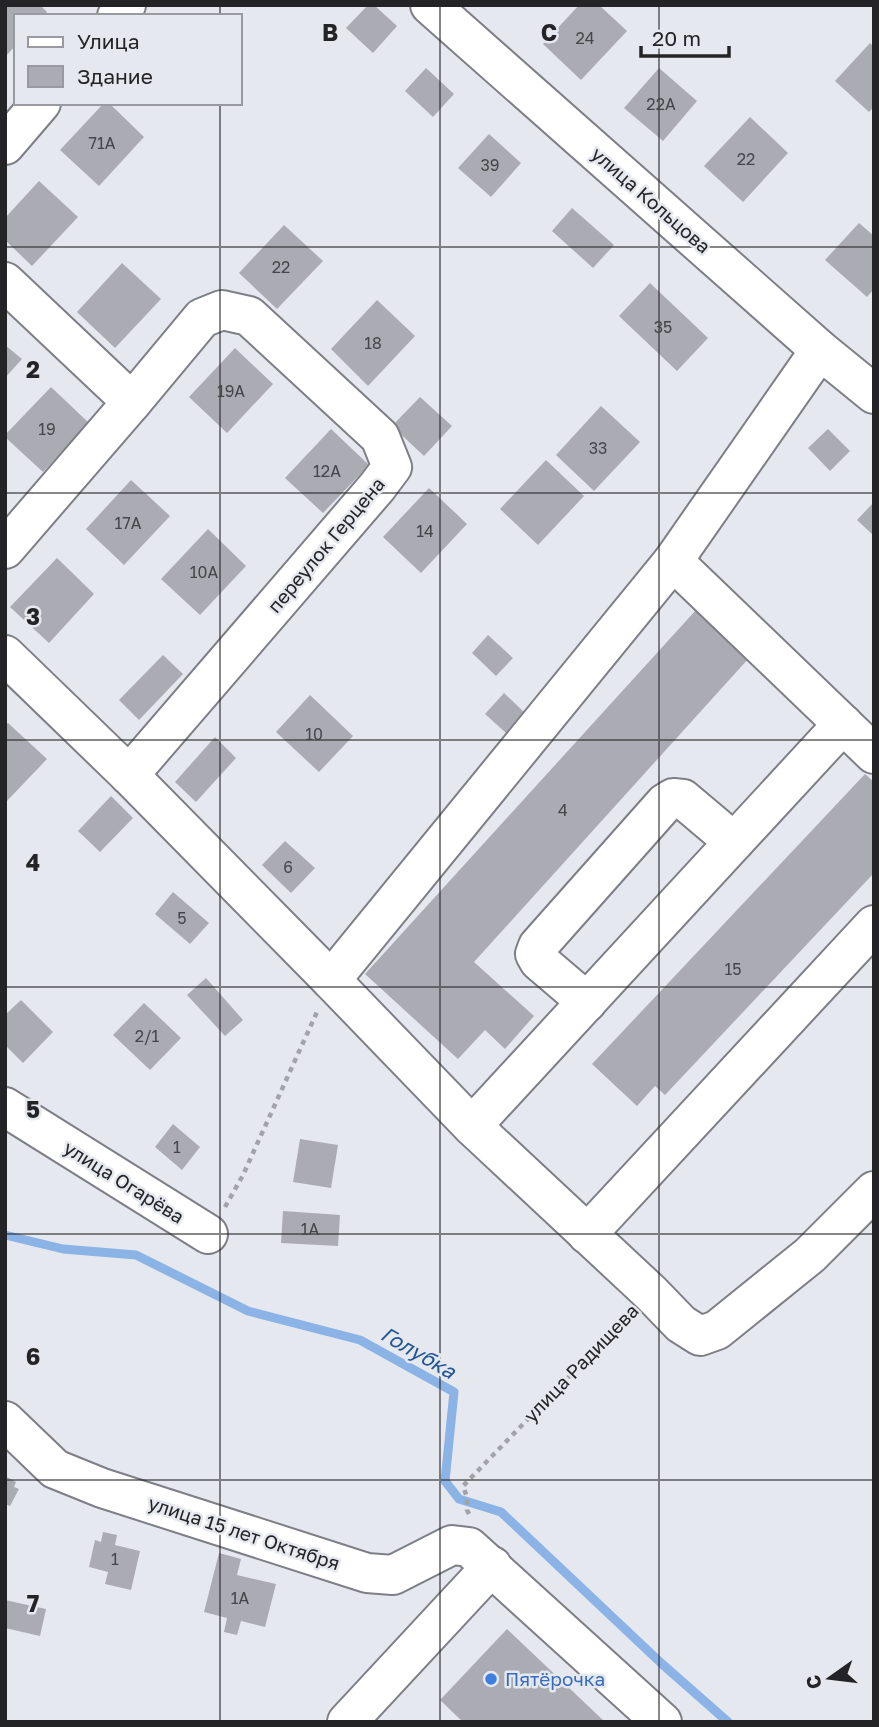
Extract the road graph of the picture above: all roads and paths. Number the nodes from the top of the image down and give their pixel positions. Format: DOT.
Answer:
graph roads {
  1 [pos="430,5"];
  2 [pos="39,105"];
  3 [pos="5,145"];
  4 [pos="5,282"];
  5 [pos="820,350"];
  6 [pos="874,394"];
  7 [pos="132,402"];
  8 [pos="5,549"];
  9 [pos="673,561"];
  10 [pos="5,655"];
  11 [pos="843,724"];
  12 [pos="874,754"];
  13 [pos="129,775"];
  14 [pos="734,842"];
  15 [pos="874,925"];
  16 [pos="331,980"];
  17 [pos="587,1002"];
  18 [pos="5,1107"];
  19 [pos="472,1126"];
  20 [pos="870,1195"];
  21 [pos="208,1234"];
  22 [pos="587,1234"];
  23 [pos="650,1293"];
  24 [pos="5,1421"];
  25 [pos="467,1510"];
  26 [pos="492,1566"];
  27 [pos="347,1722"];
  28 [pos="662,1722"];
  1 -- 5 [label="street, улица Кольцова"];
  2 -- 3 [label="street"];
  4 -- 7 [label="street"];
  5 -- 6 [label="street, улица Кольцова"];
  5 -- 9 [label="street"];
  7 -- 8 [label="street, переулок Герцена"];
  7 -- 13 [label="street, переулок Герцена"];
  9 -- 11 [label="street"];
  9 -- 16 [label="street"];
  10 -- 13 [label="street"];
  11 -- 12 [label="street"];
  11 -- 14 [label="street"];
  13 -- 16 [label="street"];
  14 -- 17 [label="street"];
  14 -- 17 [label="street"];
  15 -- 22 [label="street"];
  16 -- 19 [label="street"];
  16 -- 21 [label="path"];
  17 -- 19 [label="street"];
  18 -- 21 [label="street, улица Огарёва"];
  19 -- 22 [label="street"];
  20 -- 23 [label="street, улица Радищева"];
  22 -- 23 [label="street"];
  23 -- 25 [label="path, улица Радищева"];
  24 -- 26 [label="street, улица 15 лет Октября"];
  26 -- 27 [label="street"];
  26 -- 28 [label="street, улица 15 лет Октября"];
}
